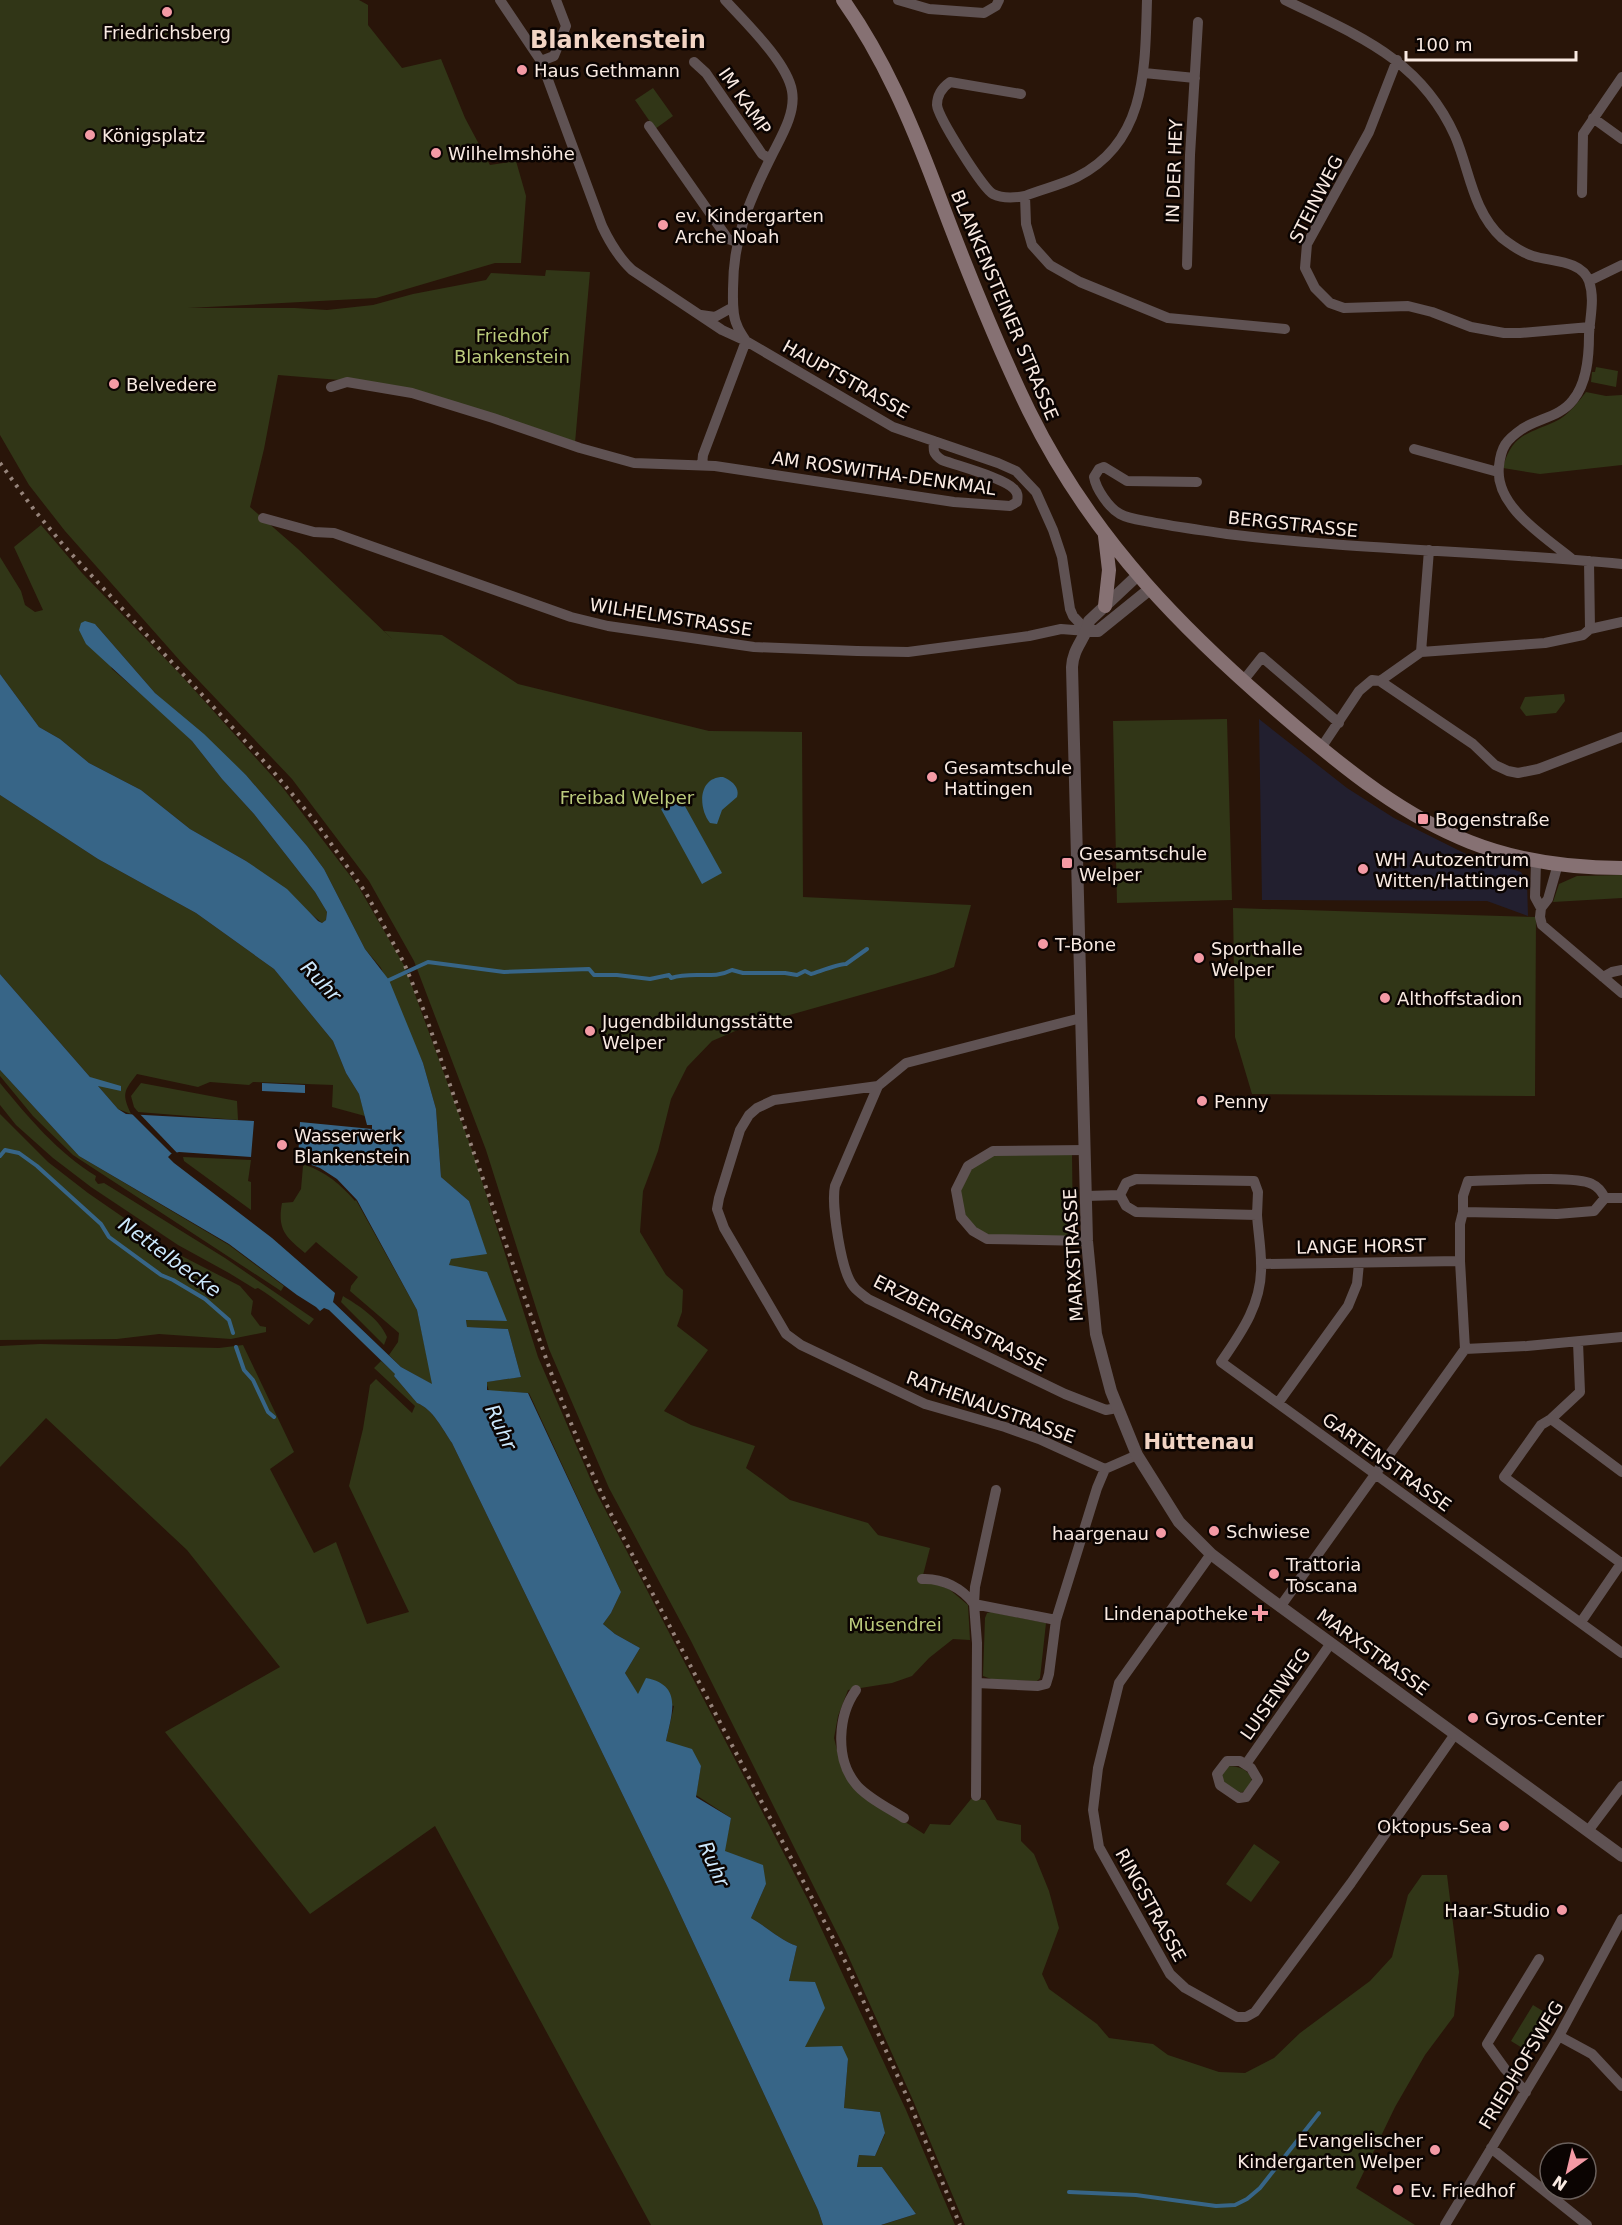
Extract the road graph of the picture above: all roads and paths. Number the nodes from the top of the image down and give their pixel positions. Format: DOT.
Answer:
graph roads {
  1 [pos="500,0"];
  2 [pos="556,0"];
  3 [pos="725,0"];
  4 [pos="843,0"];
  5 [pos="898,0"];
  6 [pos="999,0"];
  7 [pos="1147,0"];
  8 [pos="1285,0"];
  9 [pos="1198,22"];
  10 [pos="541,60"];
  11 [pos="1396,60"];
  12 [pos="694,62"];
  13 [pos="1144,73"];
  14 [pos="1622,77"];
  15 [pos="1195,78"];
  16 [pos="1021,94"];
  17 [pos="1593,118"];
  18 [pos="649,126"];
  19 [pos="1622,139"];
  20 [pos="770,159"];
  21 [pos="1582,192"];
  22 [pos="1025,196"];
  23 [pos="737,242"];
  24 [pos="1188,265"];
  25 [pos="1622,265"];
  26 [pos="1589,281"];
  27 [pos="733,308"];
  28 [pos="698,315"];
  29 [pos="1590,327"];
  30 [pos="1285,329"];
  31 [pos="746,341"];
  32 [pos="331,387"];
  33 [pos="934,441"];
  34 [pos="1414,449"];
  35 [pos="702,465"];
  36 [pos="1498,472"];
  37 [pos="1197,482"];
  38 [pos="263,518"];
  39 [pos="1105,536"];
  40 [pos="1429,550"];
  41 [pos="1572,559"];
  42 [pos="1589,561"];
  43 [pos="1622,564"];
  44 [pos="1138,575"];
  45 [pos="1150,589"];
  46 [pos="1105,606"];
  47 [pos="1622,622"];
  48 [pos="1590,629"];
  49 [pos="1088,631"];
  50 [pos="1422,652"];
  51 [pos="1243,681"];
  52 [pos="1380,681"];
  53 [pos="1339,723"];
  54 [pos="1622,737"];
  55 [pos="1321,748"];
  56 [pos="1536,861"];
  57 [pos="1558,864"];
  58 [pos="1622,868"];
  59 [pos="1541,908"];
  60 [pos="1622,970"];
  61 [pos="1603,977"];
  62 [pos="1622,993"];
  63 [pos="1081,1018"];
  64 [pos="878,1086"];
  65 [pos="1085,1150"];
  66 [pos="1120,1195"];
  67 [pos="1086,1196"];
  68 [pos="1605,1198"];
  69 [pos="1622,1198"];
  70 [pos="1463,1212"];
  71 [pos="1257,1215"];
  72 [pos="1087,1241"];
  73 [pos="1460,1261"];
  74 [pos="1359,1263"];
  75 [pos="1262,1264"];
  76 [pos="1622,1337"];
  77 [pos="1578,1342"];
  78 [pos="1465,1349"];
  79 [pos="1278,1403"];
  80 [pos="1117,1408"];
  81 [pos="1551,1419"];
  82 [pos="1137,1455"];
  83 [pos="1105,1469"];
  84 [pos="1622,1472"];
  85 [pos="1375,1473"];
  86 [pos="996,1490"];
  87 [pos="1211,1554"];
  88 [pos="1622,1563"];
  89 [pos="922,1579"];
  90 [pos="974,1604"];
  91 [pos="1280,1607"];
  92 [pos="1056,1620"];
  93 [pos="1581,1622"];
  94 [pos="1331,1643"];
  95 [pos="1622,1653"];
  96 [pos="978,1683"];
  97 [pos="856,1690"];
  98 [pos="1455,1734"];
  99 [pos="1246,1764"];
  100 [pos="1622,1786"];
  101 [pos="976,1796"];
  102 [pos="904,1818"];
  103 [pos="1588,1831"];
  104 [pos="1622,1856"];
  105 [pos="1622,1920"];
  106 [pos="1539,1959"];
  107 [pos="1559,2036"];
  108 [pos="1620,2078"];
  109 [pos="1526,2092"];
  110 [pos="1491,2148"];
  111 [pos="1446,2224"];
  112 [pos="1587,2225"];
  1 -- 10 [label="street, HAUPTSTRASSE"];
  2 -- 10 [label="street"];
  3 -- 20 [label="street"];
  4 -- 39 [label="main road, BLANKENSTEINER STRASSE"];
  5 -- 6 [label="street"];
  7 -- 13 [label="street"];
  8 -- 11 [label="street"];
  9 -- 15 [label="street, IN DER HEY"];
  10 -- 28 [label="street, HAUPTSTRASSE"];
  11 -- 26 [label="street"];
  11 -- 29 [label="street, STEINWEG"];
  12 -- 20 [label="street, IM KAMP"];
  13 -- 15 [label="street"];
  13 -- 22 [label="street"];
  14 -- 17 [label="street"];
  15 -- 24 [label="street, IN DER HEY"];
  16 -- 22 [label="street"];
  17 -- 19 [label="street"];
  17 -- 21 [label="street"];
  18 -- 23 [label="street"];
  20 -- 23 [label="street"];
  22 -- 30 [label="street"];
  23 -- 27 [label="street"];
  25 -- 26 [label="street"];
  26 -- 29 [label="street"];
  27 -- 28 [label="street"];
  27 -- 31 [label="street"];
  28 -- 31 [label="street, HAUPTSTRASSE"];
  29 -- 36 [label="street"];
  31 -- 33 [label="street, HAUPTSTRASSE"];
  31 -- 35 [label="street"];
  32 -- 35 [label="street, AM ROSWITHA-DENKMAL"];
  33 -- 35 [label="street, AM ROSWITHA-DENKMAL"];
  33 -- 49 [label="street, HAUPTSTRASSE"];
  34 -- 36 [label="street"];
  36 -- 41 [label="street"];
  37 -- 40 [label="street, BERGSTRASSE"];
  38 -- 49 [label="street, WILHELMSTRASSE"];
  39 -- 44 [label="main road, BLANKENSTEINER STRASSE"];
  39 -- 46 [label="main road"];
  40 -- 41 [label="street, BERGSTRASSE"];
  40 -- 50 [label="street"];
  41 -- 42 [label="street, BERGSTRASSE"];
  42 -- 43 [label="street, BERGSTRASSE"];
  42 -- 48 [label="street"];
  44 -- 45 [label="main road, BLANKENSTEINER STRASSE"];
  44 -- 46 [label="street, MARXSTRASSE"];
  45 -- 49 [label="street"];
  45 -- 51 [label="main road, BLANKENSTEINER STRASSE"];
  46 -- 49 [label="street, MARXSTRASSE"];
  47 -- 48 [label="street"];
  48 -- 50 [label="street"];
  49 -- 63 [label="street, MARXSTRASSE"];
  50 -- 52 [label="street"];
  51 -- 53 [label="street"];
  51 -- 55 [label="main road, BLANKENSTEINER STRASSE"];
  52 -- 53 [label="street"];
  52 -- 54 [label="street"];
  53 -- 55 [label="street"];
  55 -- 56 [label="main road, BLANKENSTEINER STRASSE"];
  56 -- 57 [label="main road, BLANKENSTEINER STRASSE"];
  56 -- 59 [label="street"];
  57 -- 58 [label="main road, BLANKENSTEINER STRASSE"];
  57 -- 59 [label="street"];
  59 -- 61 [label="street"];
  60 -- 61 [label="street"];
  61 -- 62 [label="street"];
  63 -- 64 [label="street, ERZBERGERSTRASSE"];
  63 -- 65 [label="street, MARXSTRASSE"];
  64 -- 80 [label="street, ERZBERGERSTRASSE"];
  64 -- 83 [label="street, RATHENAUSTRASSE"];
  65 -- 67 [label="street, MARXSTRASSE"];
  65 -- 72 [label="street"];
  66 -- 67 [label="street"];
  66 -- 71 [label="street"];
  66 -- 71 [label="street"];
  67 -- 72 [label="street, MARXSTRASSE"];
  68 -- 69 [label="street"];
  68 -- 70 [label="street"];
  68 -- 70 [label="street"];
  70 -- 73 [label="street"];
  71 -- 75 [label="street"];
  72 -- 80 [label="street, MARXSTRASSE"];
  73 -- 74 [label="street, LANGE HORST"];
  73 -- 78 [label="street"];
  74 -- 75 [label="street, LANGE HORST"];
  74 -- 79 [label="street"];
  75 -- 79 [label="street, GARTENSTRASSE"];
  76 -- 77 [label="street"];
  77 -- 78 [label="street"];
  77 -- 81 [label="street"];
  78 -- 85 [label="street"];
  79 -- 85 [label="street, GARTENSTRASSE"];
  80 -- 82 [label="street, MARXSTRASSE"];
  81 -- 84 [label="street"];
  81 -- 88 [label="street"];
  82 -- 83 [label="street"];
  82 -- 87 [label="street, MARXSTRASSE"];
  83 -- 92 [label="street"];
  85 -- 91 [label="street"];
  85 -- 93 [label="street, GARTENSTRASSE"];
  86 -- 90 [label="street"];
  87 -- 91 [label="street, MARXSTRASSE"];
  87 -- 98 [label="street, RINGSTRASSE"];
  88 -- 93 [label="street"];
  89 -- 90 [label="street"];
  90 -- 92 [label="street"];
  90 -- 96 [label="street"];
  91 -- 94 [label="street, MARXSTRASSE"];
  92 -- 96 [label="street"];
  93 -- 95 [label="street, GARTENSTRASSE"];
  94 -- 98 [label="street, MARXSTRASSE"];
  94 -- 99 [label="street, LUISENWEG"];
  96 -- 101 [label="street"];
  97 -- 102 [label="street"];
  98 -- 103 [label="street, MARXSTRASSE"];
  100 -- 103 [label="street"];
  103 -- 104 [label="street, MARXSTRASSE"];
  105 -- 107 [label="street, FRIEDHOFSWEG"];
  106 -- 109 [label="street"];
  107 -- 108 [label="street"];
  107 -- 109 [label="street, FRIEDHOFSWEG"];
  109 -- 110 [label="street, FRIEDHOFSWEG"];
  110 -- 111 [label="street, FRIEDHOFSWEG"];
  110 -- 112 [label="street"];
}
